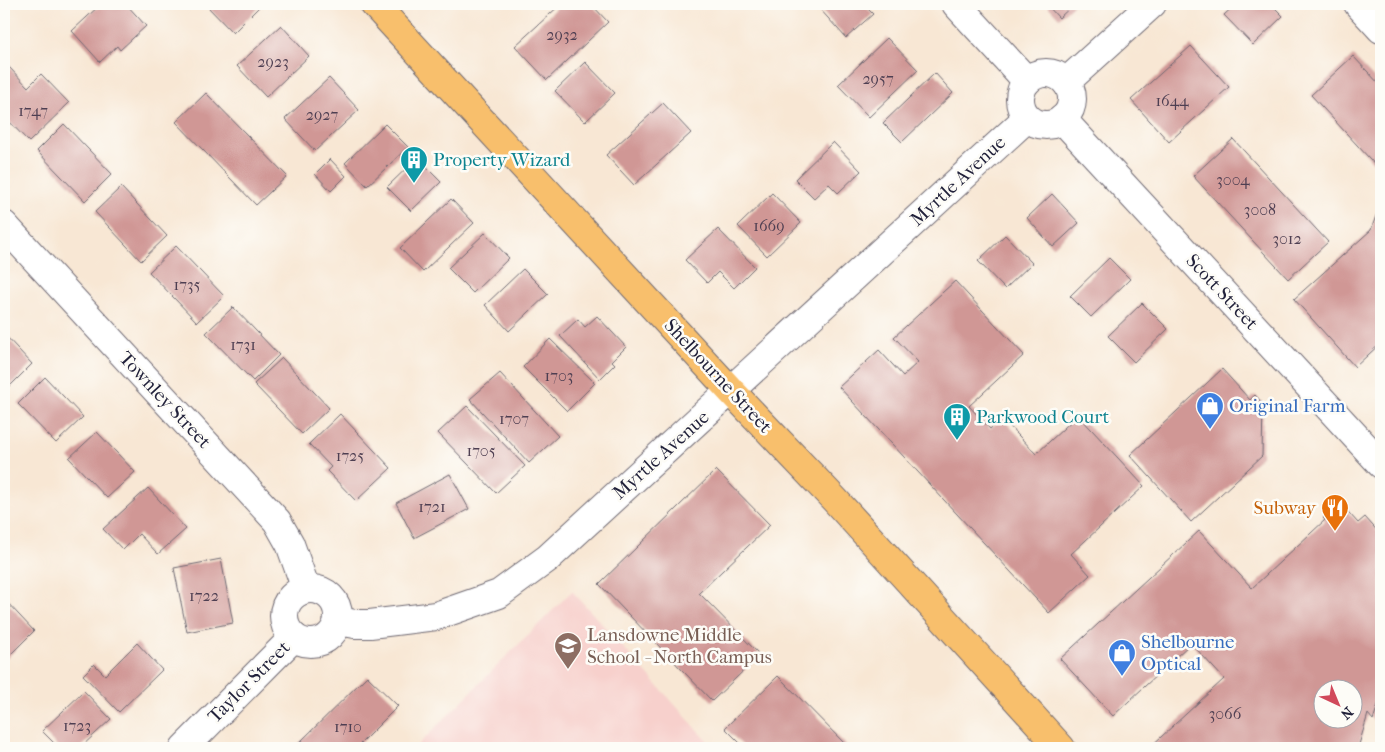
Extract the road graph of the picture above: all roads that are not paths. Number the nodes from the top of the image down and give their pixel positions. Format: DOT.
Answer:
graph roads {
  1 [pos="374,4"];
  2 [pos="956,4"];
  3 [pos="1152,4"];
  4 [pos="1358,4"];
  5 [pos="1381,29"];
  6 [pos="1027,80"];
  7 [pos="1066,82"];
  8 [pos="1027,118"];
  9 [pos="1062,119"];
  10 [pos="4,225"];
  11 [pos="731,390"];
  12 [pos="1381,464"];
  13 [pos="306,588"];
  14 [pos="338,621"];
  15 [pos="294,637"];
  16 [pos="184,748"];
  17 [pos="1061,748"];
  1 -- 11 [label="main road, Shelbourne Street"];
  2 -- 6 [label="street"];
  3 -- 7 [label="street"];
  4 -- 5 [label="street"];
  6 -- 7 [label="street"];
  6 -- 8 [label="street"];
  7 -- 9 [label="street"];
  8 -- 9 [label="street"];
  8 -- 11 [label="street, Myrtle Avenue"];
  9 -- 12 [label="street, Scott Street"];
  10 -- 13 [label="street, Townley Street"];
  11 -- 14 [label="street, Myrtle Avenue"];
  11 -- 17 [label="main road, Shelbourne Street"];
  13 -- 14 [label="street"];
  13 -- 15 [label="street"];
  14 -- 15 [label="street"];
  15 -- 16 [label="street, Taylor Street"];
}
